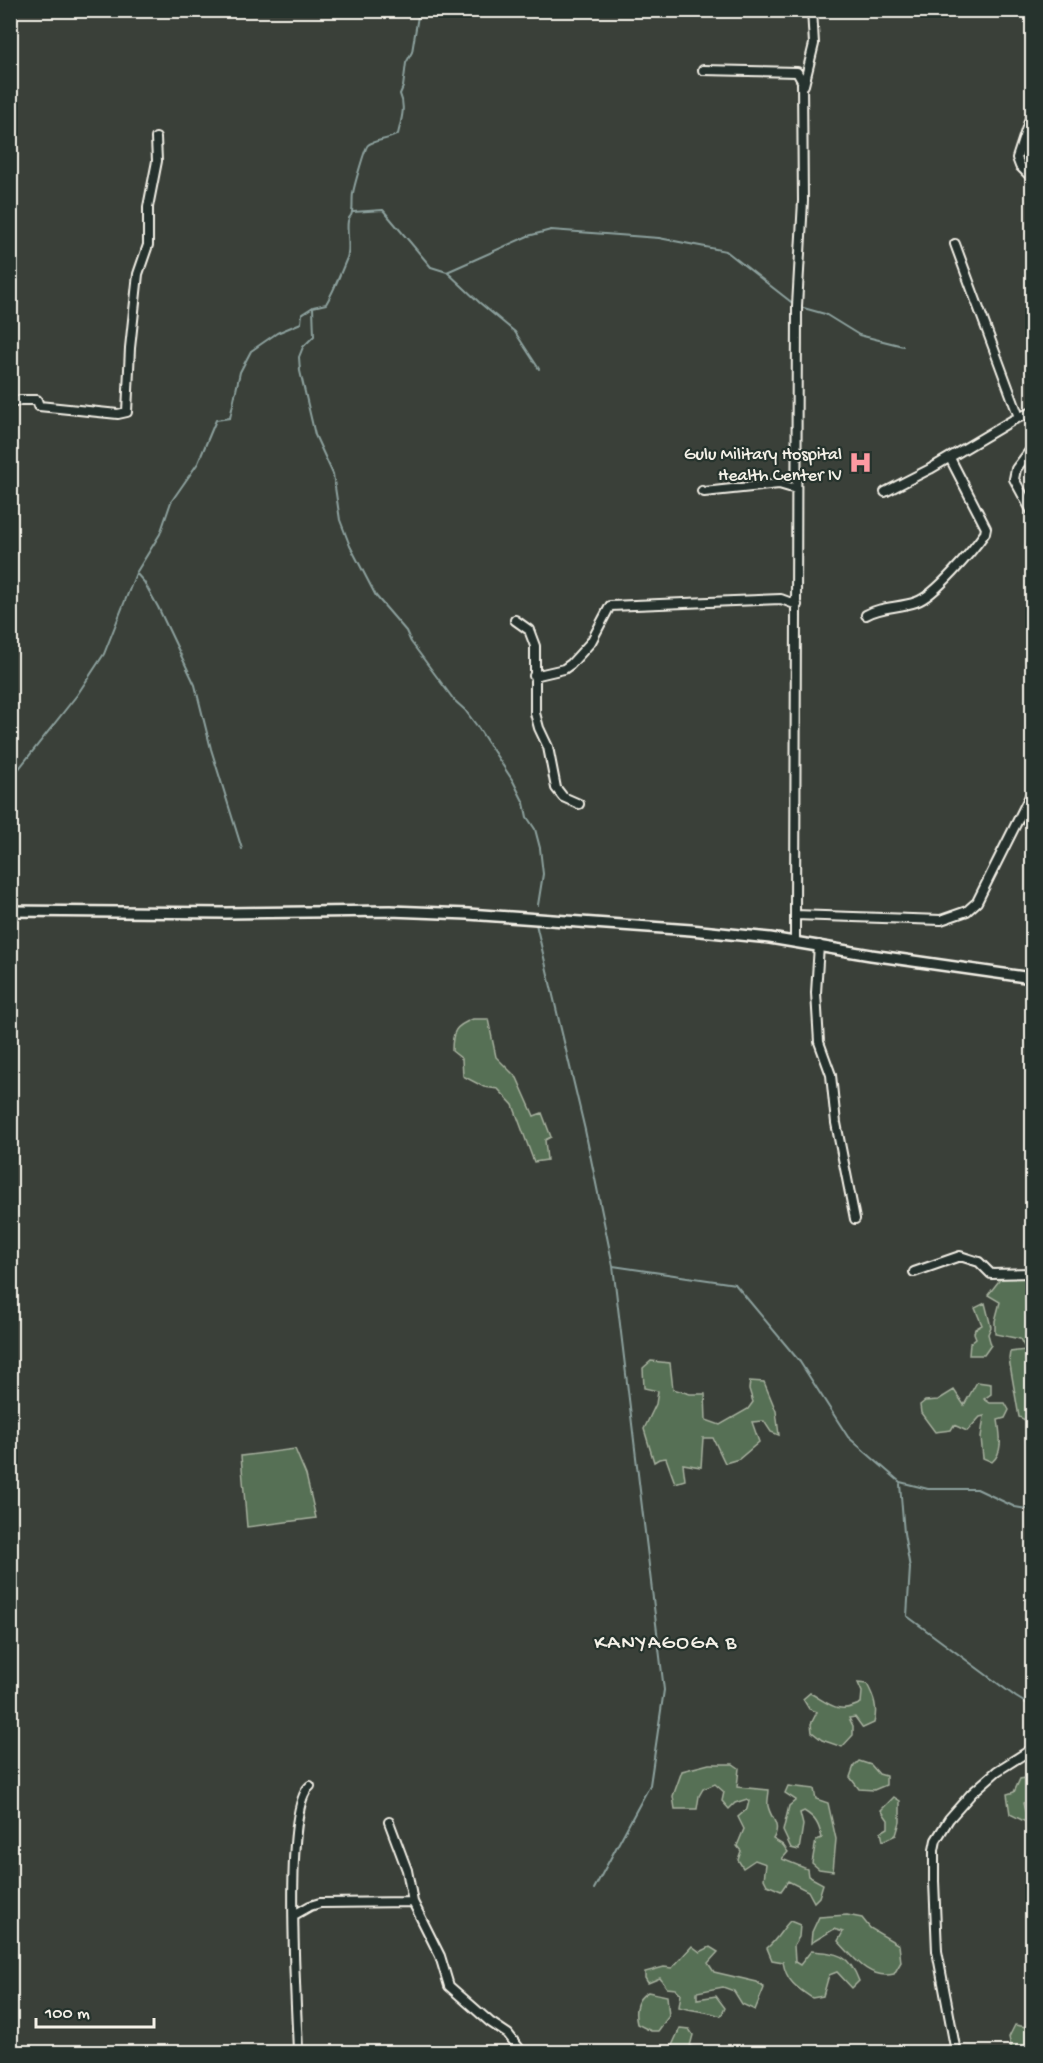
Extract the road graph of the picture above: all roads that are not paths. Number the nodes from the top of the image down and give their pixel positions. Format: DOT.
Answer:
graph roads {
  1 [pos="812,10"];
  2 [pos="703,70"];
  3 [pos="802,89"];
  4 [pos="1032,112"];
  5 [pos="156,138"];
  6 [pos="1032,178"];
  7 [pos="955,244"];
  8 [pos="10,404"];
  9 [pos="1032,412"];
  10 [pos="1019,417"];
  11 [pos="1032,448"];
  12 [pos="950,458"];
  13 [pos="796,489"];
  14 [pos="702,491"];
  15 [pos="885,492"];
  16 [pos="1032,512"];
  17 [pos="797,605"];
  18 [pos="866,615"];
  19 [pos="515,620"];
  20 [pos="534,676"];
  21 [pos="1032,792"];
  22 [pos="579,804"];
  23 [pos="10,911"];
  24 [pos="795,915"];
  25 [pos="795,941"];
  26 [pos="819,945"];
  27 [pos="1032,978"];
  28 [pos="855,1219"];
  29 [pos="914,1272"];
  30 [pos="1032,1273"];
  31 [pos="1032,1749"];
  32 [pos="310,1786"];
  33 [pos="389,1822"];
  34 [pos="413,1902"];
  35 [pos="294,1915"];
  36 [pos="298,2052"];
  37 [pos="522,2052"];
  38 [pos="956,2052"];
  1 -- 3 [label="street"];
  2 -- 3 [label="street"];
  3 -- 13 [label="street"];
  4 -- 6 [label="street"];
  5 -- 8 [label="street"];
  7 -- 10 [label="street"];
  9 -- 10 [label="street"];
  10 -- 12 [label="street"];
  11 -- 16 [label="street"];
  12 -- 15 [label="street"];
  12 -- 18 [label="street"];
  13 -- 14 [label="street"];
  13 -- 17 [label="street"];
  17 -- 20 [label="street"];
  17 -- 24 [label="street"];
  19 -- 20 [label="street"];
  20 -- 22 [label="street"];
  21 -- 24 [label="street"];
  23 -- 25 [label="street"];
  24 -- 25 [label="street"];
  25 -- 26 [label="street"];
  26 -- 27 [label="street"];
  26 -- 28 [label="street"];
  29 -- 30 [label="street"];
  31 -- 38 [label="street"];
  32 -- 35 [label="street"];
  33 -- 34 [label="street"];
  34 -- 35 [label="street"];
  34 -- 37 [label="street"];
  35 -- 36 [label="street"];
}
